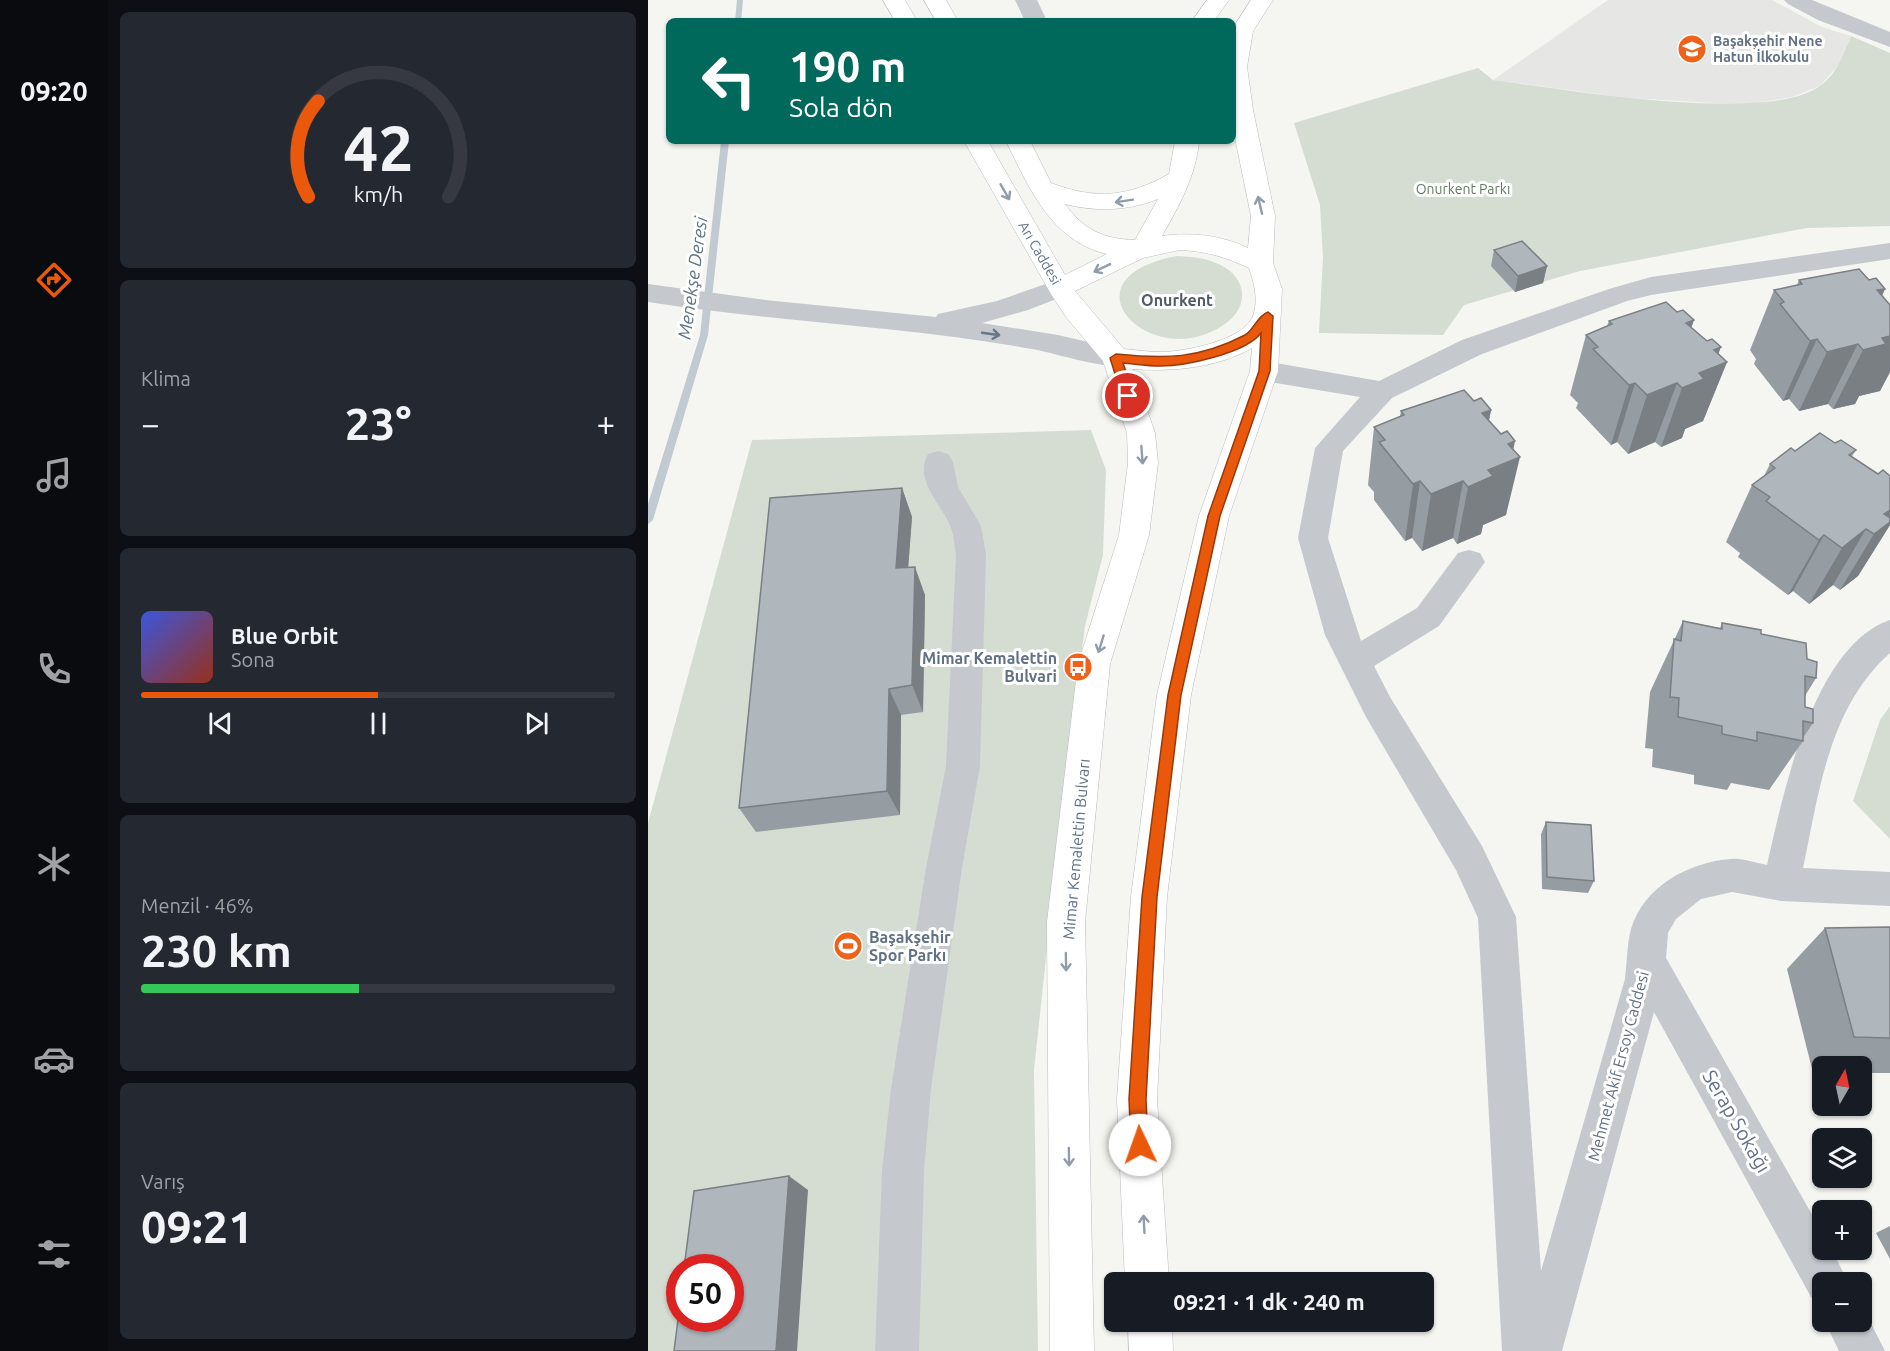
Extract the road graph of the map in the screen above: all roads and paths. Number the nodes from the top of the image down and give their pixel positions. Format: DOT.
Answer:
graph roads {
  1 [pos="894,0"];
  2 [pos="935,0"];
  3 [pos="1026,0"];
  4 [pos="1218,0"];
  5 [pos="1262,0"];
  6 [pos="1795,0"];
  7 [pos="904,18"];
  8 [pos="945,18"];
  9 [pos="1035,18"];
  10 [pos="1205,18"];
  11 [pos="1890,40"];
  12 [pos="978,144"];
  13 [pos="1020,144"];
  14 [pos="1187,144"];
  15 [pos="1177,179"];
  16 [pos="1042,188"];
  17 [pos="1143,248"];
  18 [pos="1890,251"];
  19 [pos="1260,263"];
  20 [pos="1060,288"];
  21 [pos="648,293"];
  22 [pos="1268,316"];
  23 [pos="913,323"];
  24 [pos="1116,358"];
  25 [pos="1264,371"];
  26 [pos="1382,391"];
  27 [pos="938,462"];
  28 [pos="1469,562"];
  29 [pos="1890,633"];
  30 [pos="1355,662"];
  31 [pos="1781,884"];
  32 [pos="1890,889"];
  33 [pos="1646,960"];
  34 [pos="1146,1272"];
  35 [pos="1821,1272"];
  36 [pos="1150,1332"];
  37 [pos="1853,1332"];
  38 [pos="897,1351"];
  39 [pos="1072,1351"];
  40 [pos="1151,1351"];
  41 [pos="1524,1351"];
  42 [pos="1540,1351"];
  43 [pos="1863,1351"];
  1 -- 7 [label="main road"];
  2 -- 8 [label="main road"];
  3 -- 9 [label="street"];
  4 -- 10 [label="main road"];
  19 -- 5 [label="main road, one-way"];
  6 -- 11 [label="street"];
  12 -- 20 [label="main road, Arı Caddesi, one-way"];
  13 -- 16 [label="main road"];
  14 -- 15 [label="main road"];
  15 -- 16 [label="main road, one-way"];
  15 -- 17 [label="main road"];
  16 -- 17 [label="main road"];
  17 -- 19 [label="main road"];
  17 -- 20 [label="main road, one-way"];
  18 -- 26 [label="street"];
  19 -- 22 [label="main road"];
  20 -- 23 [label="street"];
  20 -- 24 [label="main road, Arı Caddesi"];
  21 -- 23 [label="street"];
  22 -- 24 [label="main road"];
  22 -- 25 [label="main road"];
  23 -- 24 [label="street, one-way"];
  24 -- 39 [label="main road, Mimar Kemalettin Bulvarı, one-way"];
  25 -- 26 [label="street"];
  34 -- 25 [label="main road, one-way"];
  26 -- 30 [label="street"];
  27 -- 38 [label="street"];
  28 -- 30 [label="street"];
  29 -- 31 [label="street"];
  30 -- 41 [label="street"];
  31 -- 32 [label="street, Mehmet Akif Ersoy Caddesi"];
  31 -- 33 [label="street, Mehmet Akif Ersoy Caddesi"];
  33 -- 35 [label="street, Serap Sokağı"];
  33 -- 42 [label="street, Mehmet Akif Ersoy Caddesi"];
  36 -- 40 [label="main road"];
  37 -- 43 [label="street"];
}
